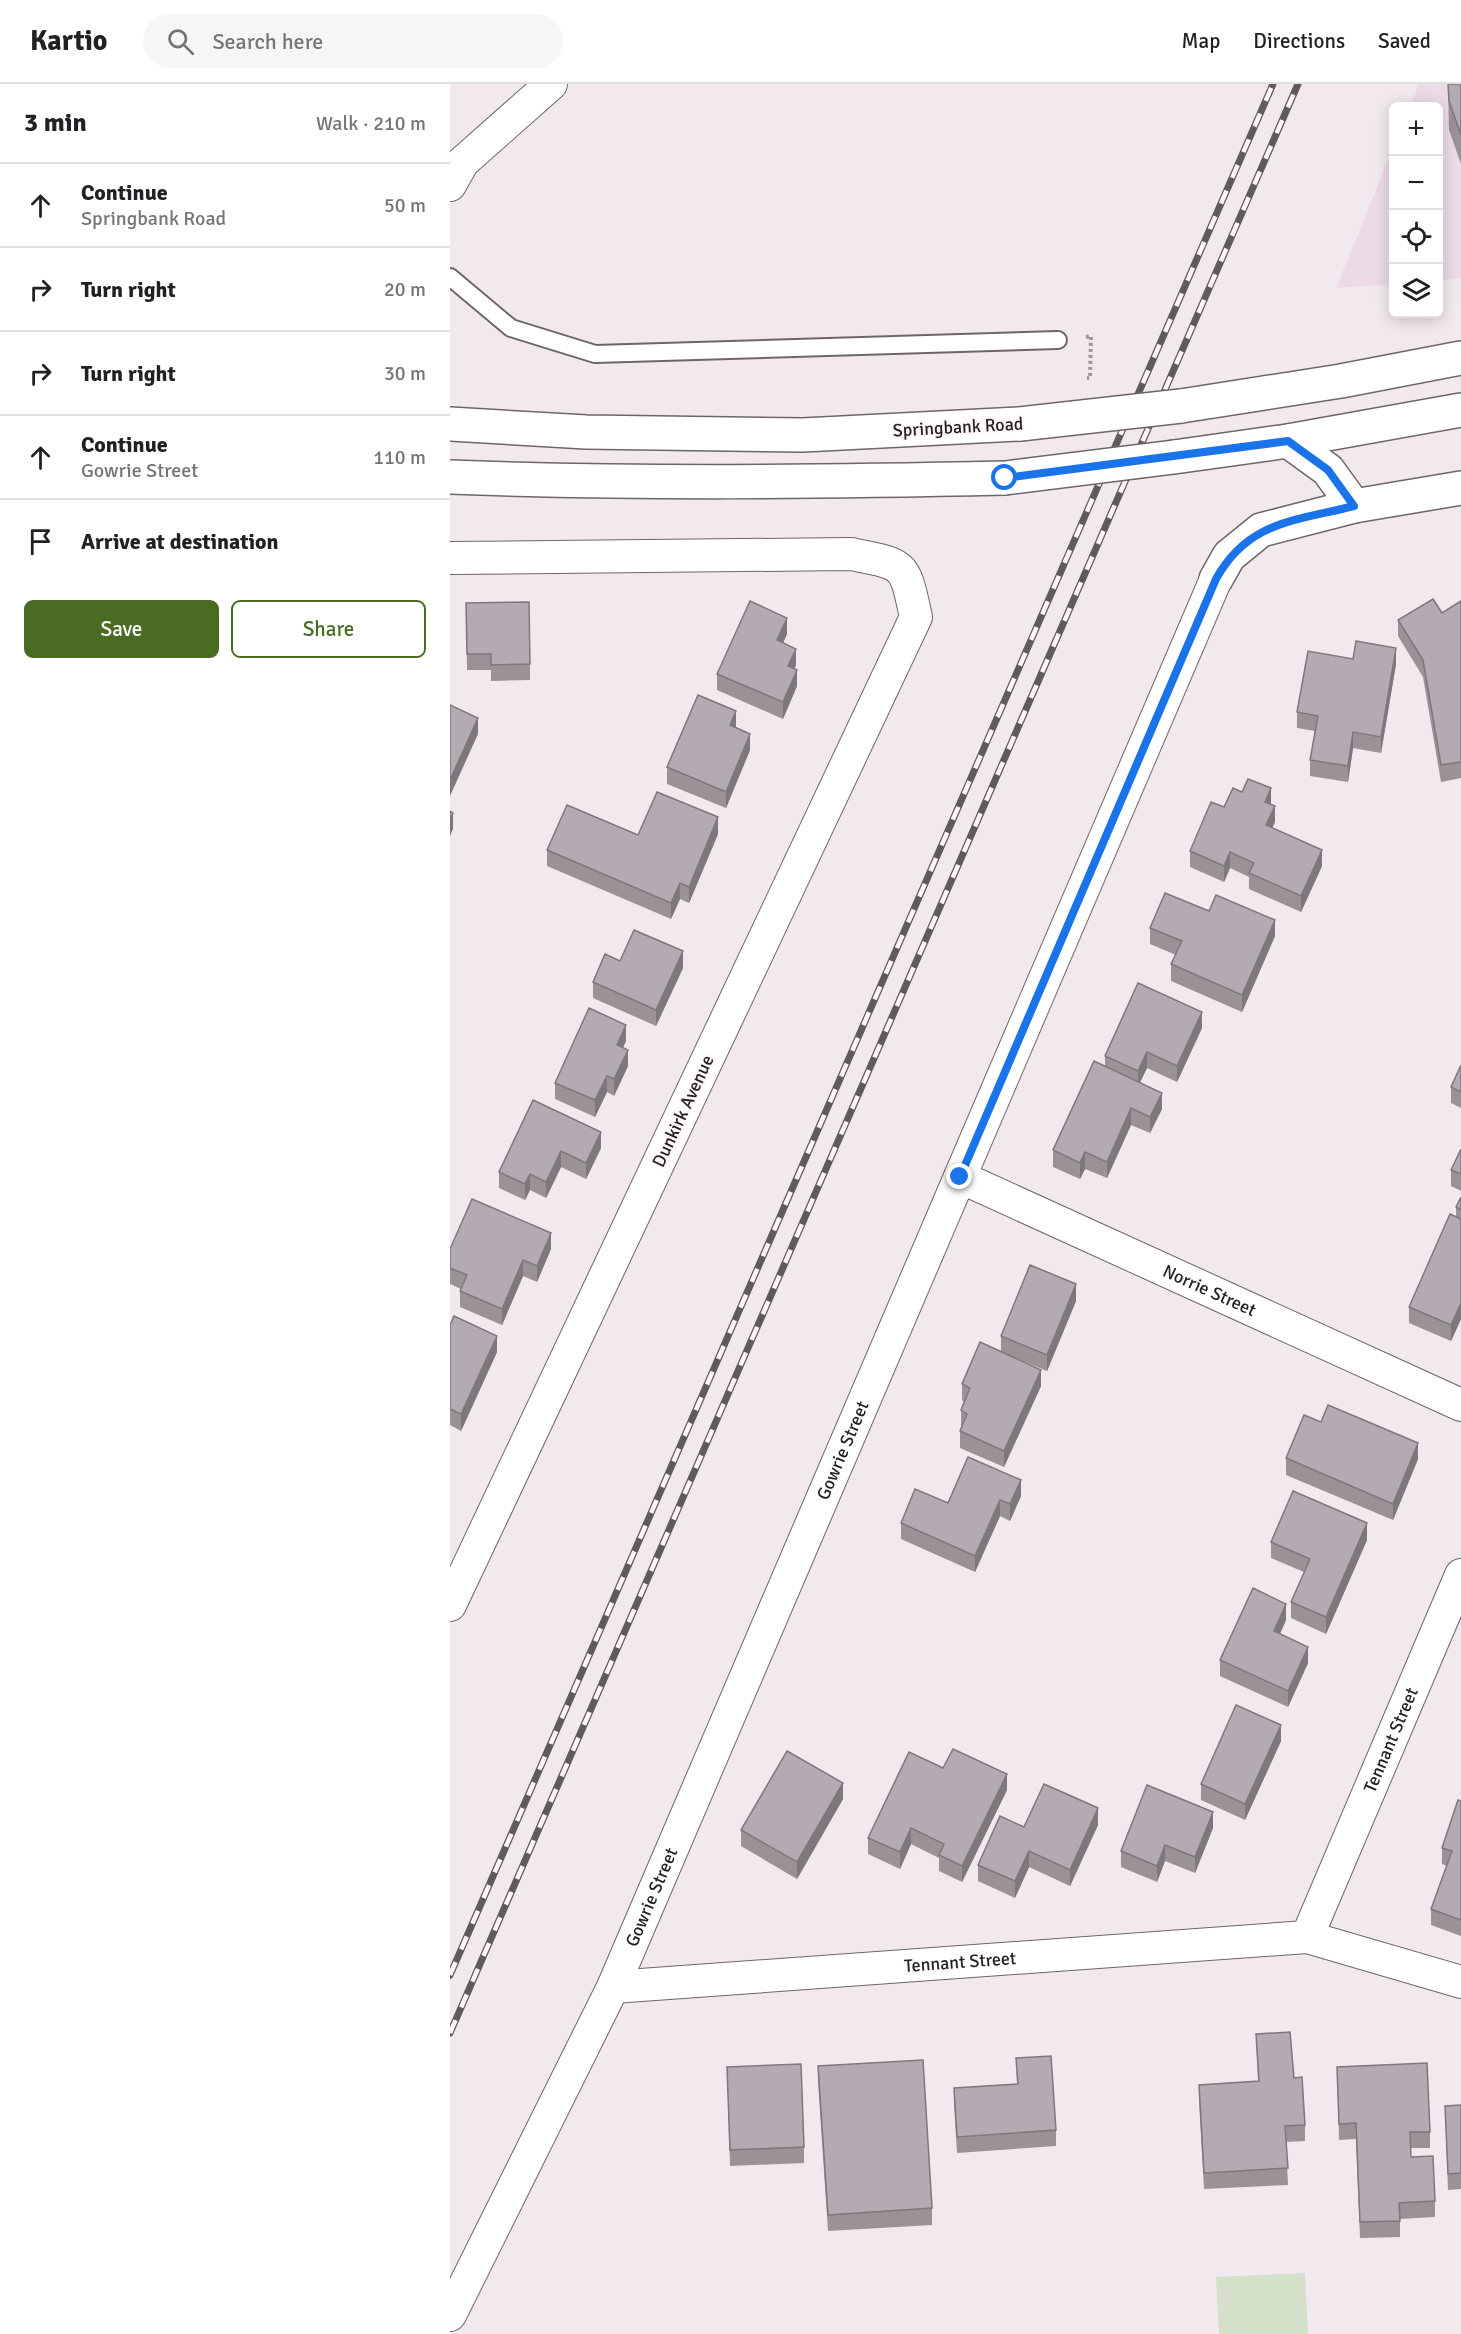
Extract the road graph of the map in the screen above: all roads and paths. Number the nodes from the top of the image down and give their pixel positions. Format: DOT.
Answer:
graph roads {
  1 [pos="551,84"];
  2 [pos="453,173"];
  3 [pos="450,277"];
  4 [pos="1058,340"];
  5 [pos="1461,358"];
  6 [pos="1078,379"];
  7 [pos="1461,410"];
  8 [pos="450,424"];
  9 [pos="1288,441"];
  10 [pos="450,477"];
  11 [pos="1461,488"];
  12 [pos="1354,506"];
  13 [pos="450,558"];
  14 [pos="1216,579"];
  15 [pos="960,1177"];
  16 [pos="1461,1405"];
  17 [pos="1461,1575"];
  18 [pos="450,1605"];
  19 [pos="1306,1937"];
  20 [pos="1461,1982"];
  21 [pos="613,1987"];
  22 [pos="450,2315"];
  1 -- 2 [label="street"];
  3 -- 4 [label="lane"];
  4 -- 6 [label="path"];
  5 -- 8 [label="main road, Springbank Road, bridge"];
  7 -- 9 [label="main road"];
  9 -- 10 [label="main road, bridge"];
  9 -- 12 [label="main road"];
  11 -- 12 [label="main road"];
  12 -- 14 [label="main road"];
  13 -- 18 [label="street, Dunkirk Avenue"];
  14 -- 15 [label="street, Gowrie Street"];
  15 -- 16 [label="street, Norrie Street"];
  15 -- 21 [label="street, Gowrie Street"];
  17 -- 19 [label="street, Tennant Street"];
  19 -- 20 [label="street, Tennant Street"];
  19 -- 21 [label="street, Tennant Street"];
  21 -- 22 [label="street, Gowrie Street"];
}
